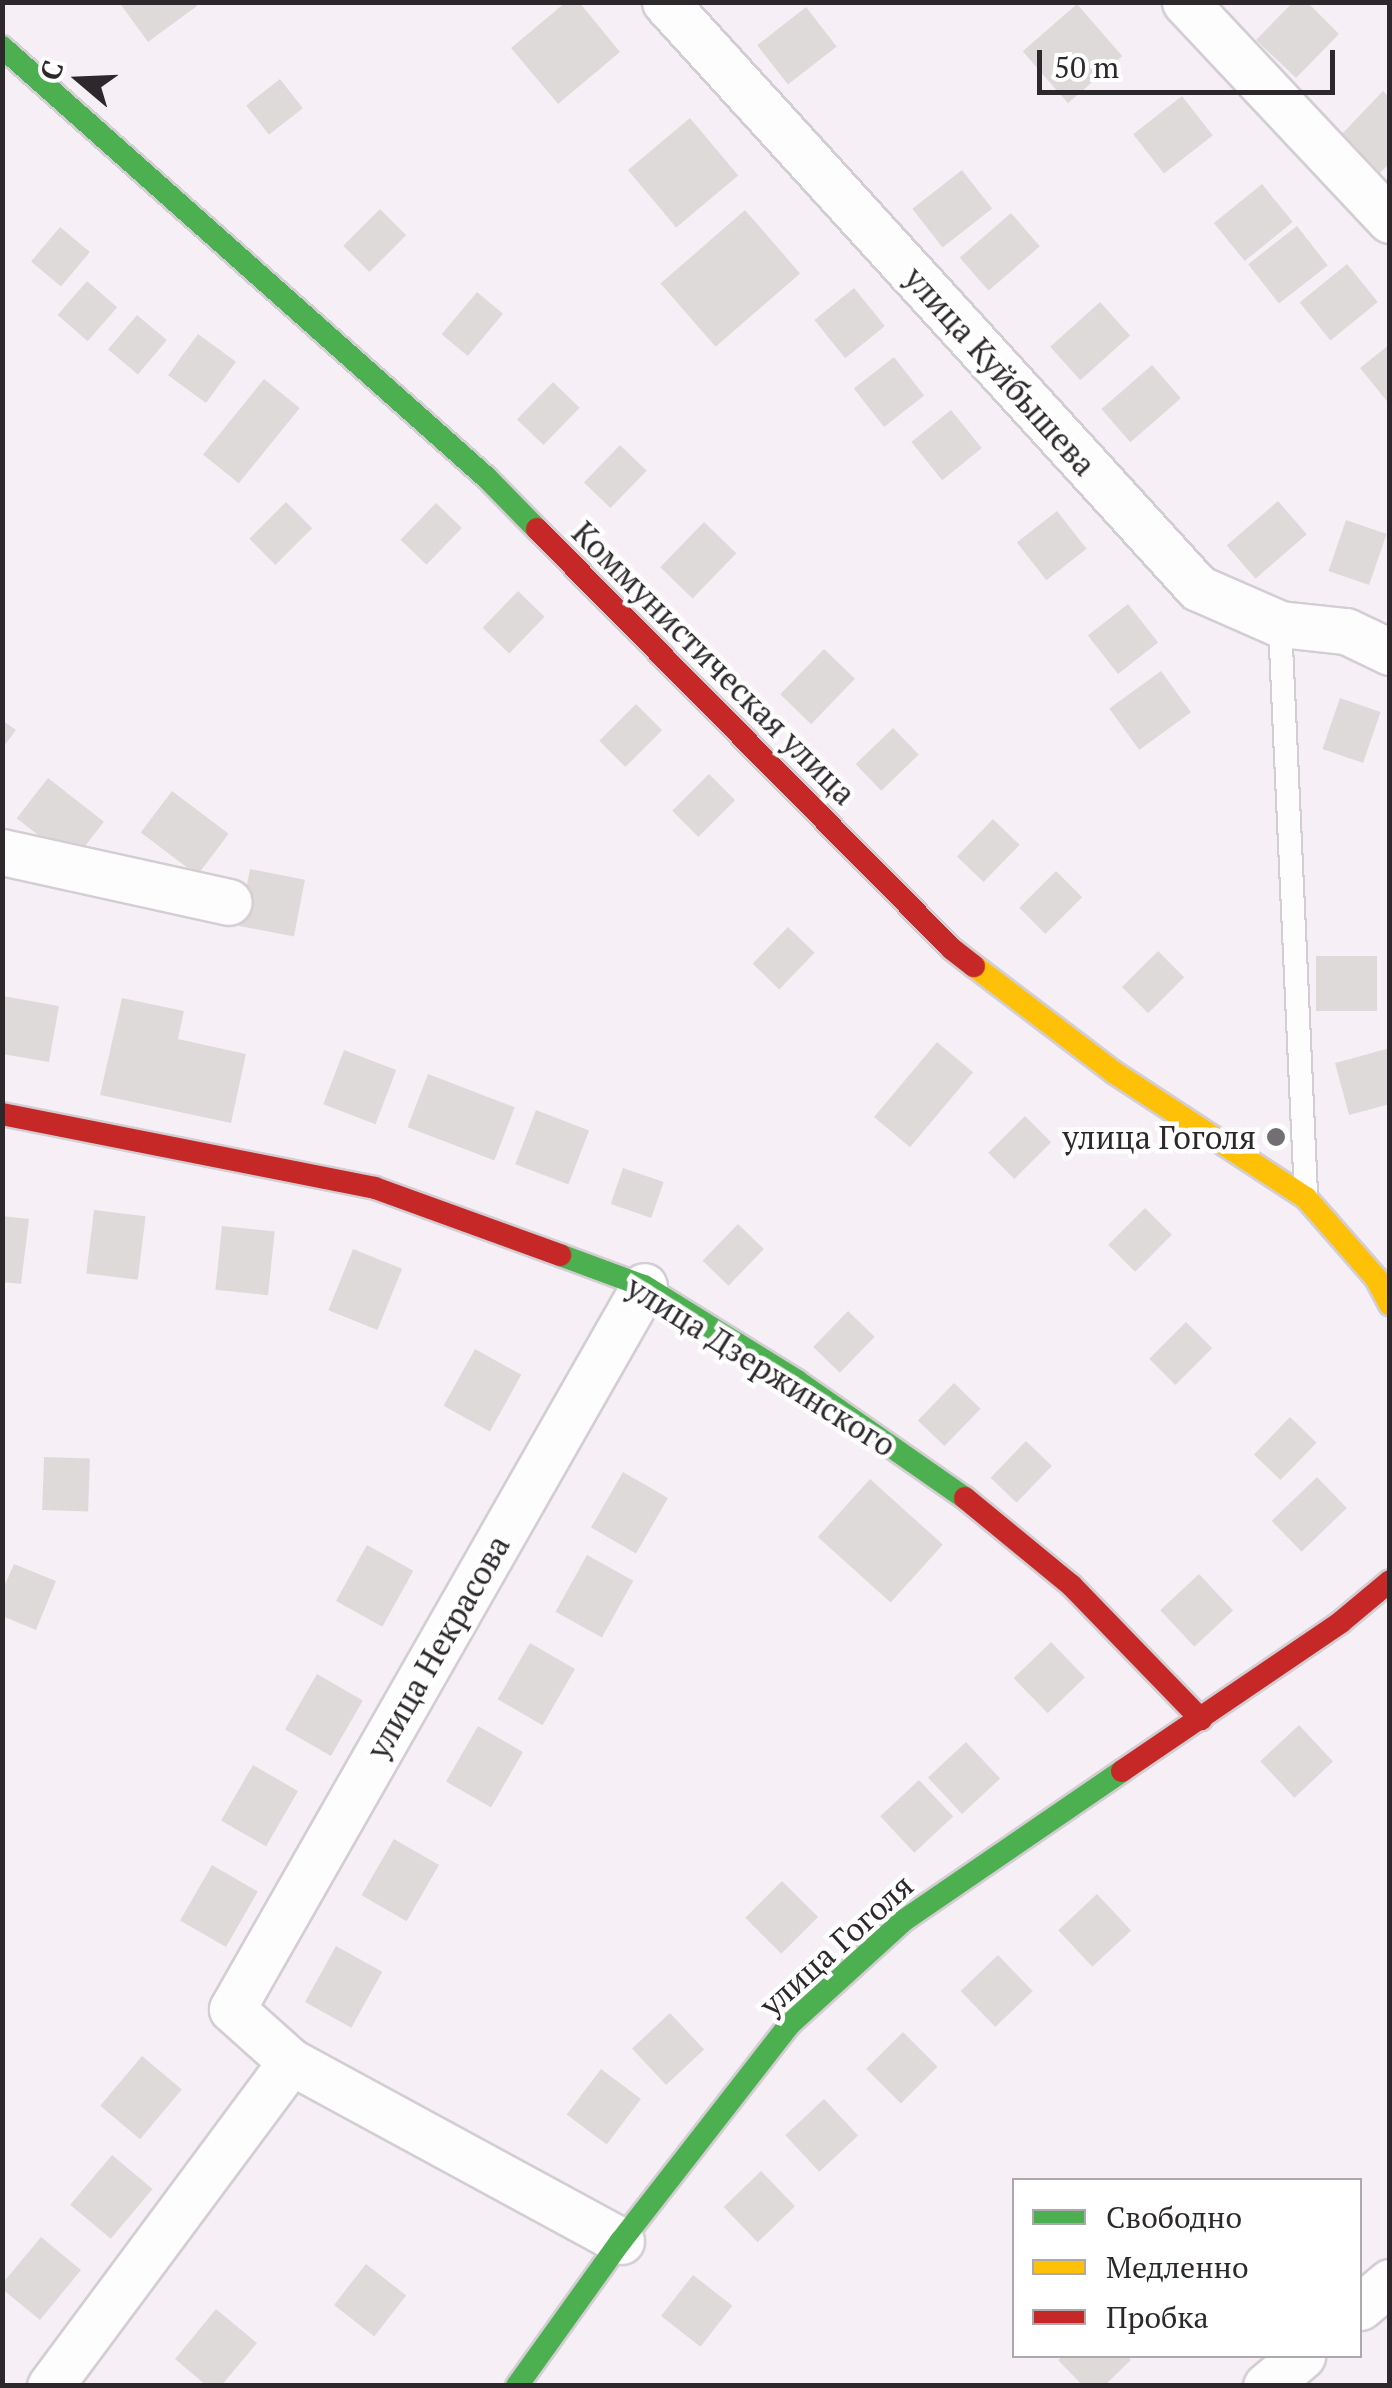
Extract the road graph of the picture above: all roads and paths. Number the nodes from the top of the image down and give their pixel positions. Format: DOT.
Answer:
graph roads {
  1 [pos="664,2"];
  2 [pos="1184,2"];
  3 [pos="2,47"];
  4 [pos="1390,220"];
  5 [pos="1280,624"];
  6 [pos="1390,652"];
  7 [pos="2,852"];
  8 [pos="228,902"];
  9 [pos="2,1114"];
  10 [pos="1306,1198"];
  11 [pos="644,1286"];
  12 [pos="1390,1304"];
  13 [pos="1390,1581"];
  14 [pos="1200,1719"];
  15 [pos="291,2062"];
  16 [pos="621,2241"];
  17 [pos="1390,2282"];
  18 [pos="1362,2305"];
  19 [pos="1300,2358"];
  20 [pos="50,2386"];
  21 [pos="517,2386"];
  22 [pos="1266,2386"];
  1 -- 5 [label="street, улица Куйбышева"];
  2 -- 4 [label="street"];
  3 -- 10 [label="street, Коммунистическая улица"];
  5 -- 6 [label="street, улица Куйбышева"];
  5 -- 10 [label="lane"];
  7 -- 8 [label="street"];
  9 -- 11 [label="street, улица Дзержинского"];
  10 -- 12 [label="street, Коммунистическая улица"];
  11 -- 14 [label="street, улица Дзержинского"];
  11 -- 15 [label="street, улица Некрасова"];
  13 -- 14 [label="street, улица Гоголя"];
  14 -- 16 [label="street, улица Гоголя"];
  15 -- 16 [label="street"];
  15 -- 20 [label="street"];
  16 -- 21 [label="street, улица Гоголя"];
  17 -- 18 [label="street"];
  19 -- 22 [label="street"];
}
